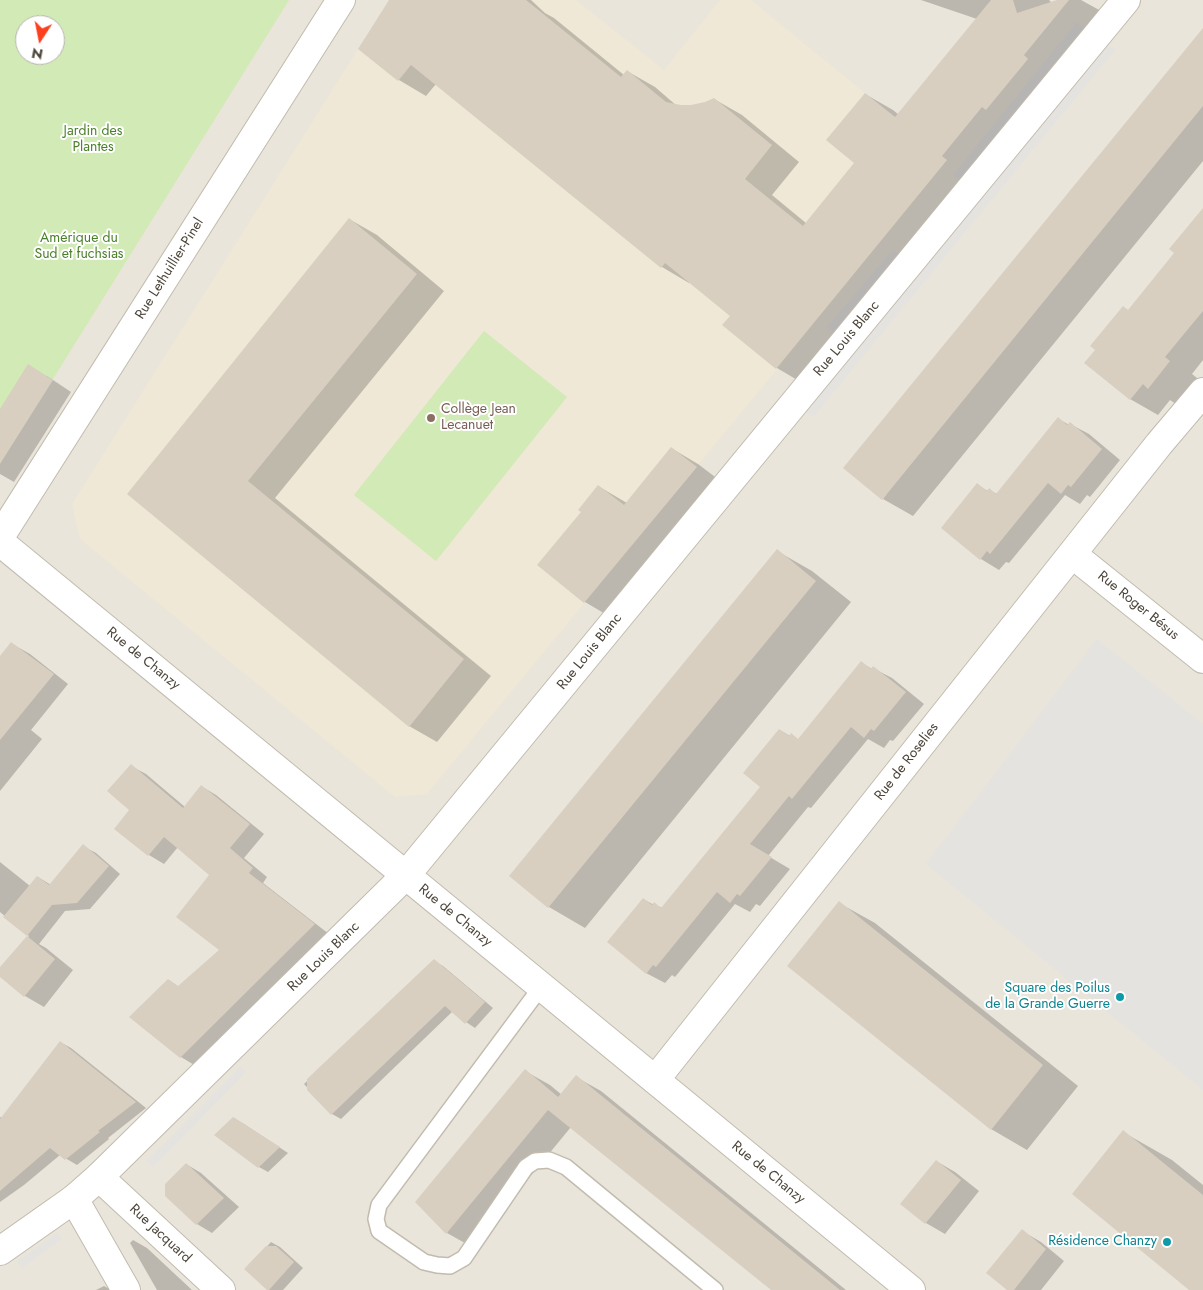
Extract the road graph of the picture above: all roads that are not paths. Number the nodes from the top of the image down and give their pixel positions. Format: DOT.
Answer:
graph roads {
  1 [pos="341,0"];
  2 [pos="1126,0"];
  3 [pos="1203,392"];
  4 [pos="0,537"];
  5 [pos="0,542"];
  6 [pos="1072,554"];
  7 [pos="1203,659"];
  8 [pos="406,875"];
  9 [pos="542,987"];
  10 [pos="655,1080"];
  11 [pos="99,1177"];
  12 [pos="74,1199"];
  13 [pos="0,1251"];
  14 [pos="126,1290"];
  15 [pos="221,1290"];
  16 [pos="715,1290"];
  17 [pos="911,1290"];
  1 -- 4 [label="street, Rue Lethuillier-Pinel"];
  2 -- 8 [label="street, Rue Louis Blanc"];
  3 -- 6 [label="street, Rue de Roselies"];
  5 -- 8 [label="street, Rue de Chanzy"];
  6 -- 7 [label="street, Rue Roger Bésus"];
  6 -- 10 [label="street, Rue de Roselies"];
  8 -- 9 [label="street, Rue de Chanzy"];
  8 -- 11 [label="street, Rue Louis Blanc"];
  9 -- 10 [label="street, Rue de Chanzy"];
  9 -- 16 [label="lane"];
  10 -- 17 [label="street, Rue de Chanzy"];
  11 -- 12 [label="street, Rue Louis Blanc"];
  11 -- 15 [label="street, Rue Jacquard"];
  12 -- 13 [label="street, Rue Louis Blanc"];
  12 -- 14 [label="street"];
}
